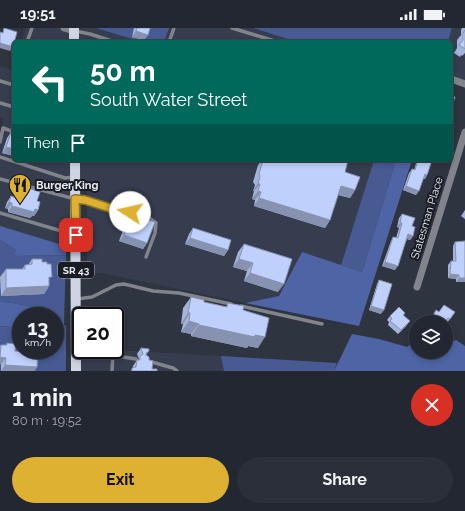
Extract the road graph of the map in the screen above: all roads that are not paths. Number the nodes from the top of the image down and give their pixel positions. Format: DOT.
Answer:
graph roads {
  1 [pos="32,28"];
  2 [pos="174,28"];
  3 [pos="232,28"];
  4 [pos="71,29"];
  5 [pos="28,40"];
  6 [pos="74,40"];
  7 [pos="109,40"];
  8 [pos="170,40"];
  9 [pos="271,40"];
  10 [pos="0,81"];
  11 [pos="453,81"];
  12 [pos="12,84"];
  13 [pos="465,84"];
  14 [pos="0,103"];
  15 [pos="12,106"];
  16 [pos="12,131"];
  17 [pos="465,132"];
  18 [pos="0,142"];
  19 [pos="0,157"];
  20 [pos="12,161"];
  21 [pos="15,162"];
  22 [pos="75,162"];
  23 [pos="75,177"];
  24 [pos="0,179"];
  25 [pos="75,199"];
  26 [pos="130,212"];
  27 [pos="0,213"];
  28 [pos="138,214"];
  29 [pos="76,235"];
  30 [pos="146,257"];
  31 [pos="417,287"];
  32 [pos="76,299"];
  33 [pos="76,307"];
  34 [pos="322,324"];
  35 [pos="124,357"];
  36 [pos="76,359"];
  37 [pos="113,359"];
  38 [pos="136,359"];
  39 [pos="145,360"];
  40 [pos="160,365"];
  41 [pos="76,371"];
  42 [pos="112,371"];
  43 [pos="159,371"];
  44 [pos="177,371"];
  1 -- 5 [label="lane"];
  2 -- 8 [label="lane"];
  3 -- 9 [label="lane"];
  4 -- 6 [label="main road"];
  4 -- 7 [label="lane"];
  10 -- 12 [label="lane"];
  11 -- 13 [label="street"];
  14 -- 15 [label="lane"];
  16 -- 18 [label="lane"];
  17 -- 31 [label="street, Statesman Place"];
  19 -- 20 [label="lane"];
  21 -- 23 [label="lane"];
  22 -- 23 [label="main road, SR 43"];
  23 -- 25 [label="main road, SR 43"];
  24 -- 25 [label="lane"];
  25 -- 26 [label="lane"];
  25 -- 29 [label="main road, SR 43"];
  27 -- 29 [label="lane"];
  28 -- 30 [label="lane"];
  29 -- 32 [label="main road, SR 43"];
  32 -- 33 [label="main road, SR 43"];
  32 -- 34 [label="lane"];
  35 -- 38 [label="lane"];
  36 -- 41 [label="main road, SR 43"];
  37 -- 42 [label="lane"];
  39 -- 40 [label="lane"];
  40 -- 43 [label="lane"];
  40 -- 44 [label="lane"];
}
